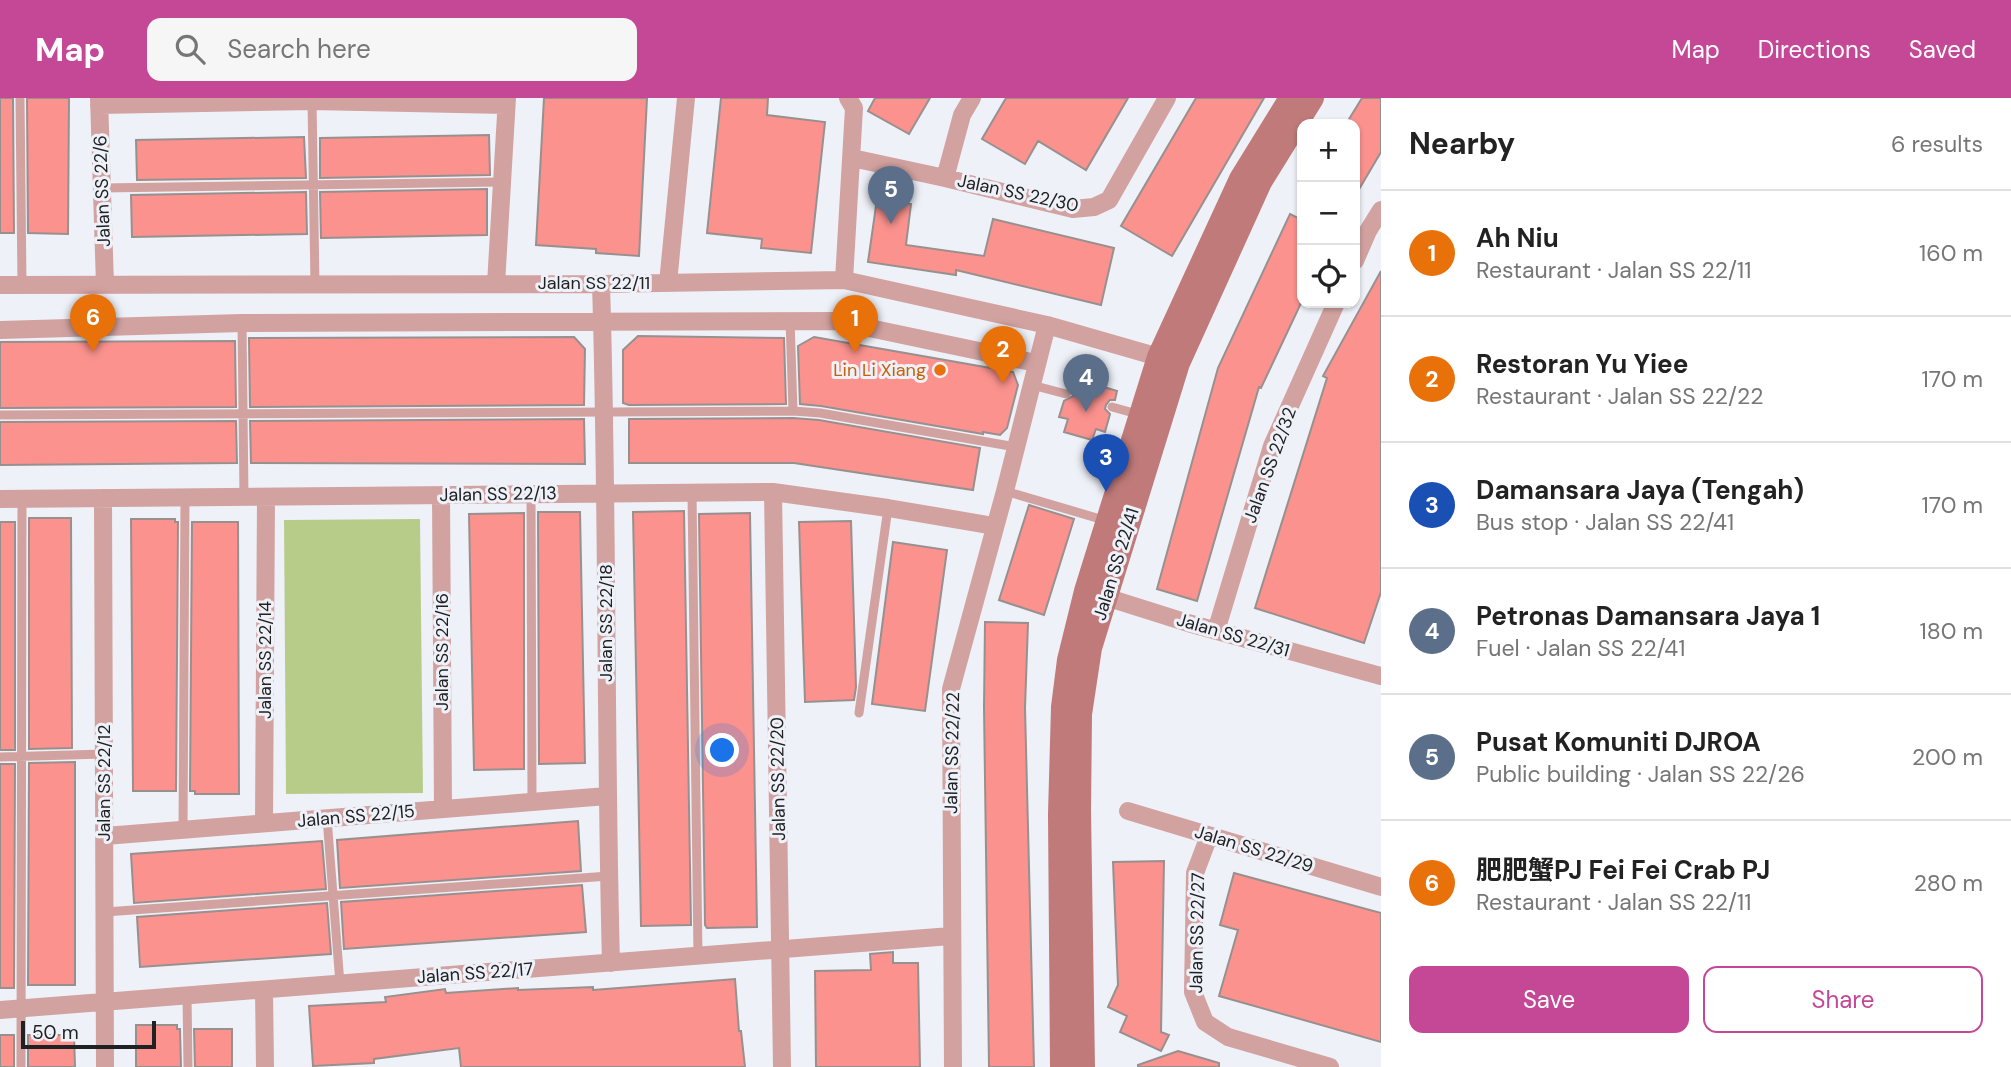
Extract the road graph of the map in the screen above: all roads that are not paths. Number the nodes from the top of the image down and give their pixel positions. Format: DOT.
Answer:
graph roads {
  1 [pos="20,98"];
  2 [pos="686,98"];
  3 [pos="972,98"];
  4 [pos="1167,98"];
  5 [pos="1291,98"];
  6 [pos="1312,98"];
  7 [pos="849,99"];
  8 [pos="344,100"];
  9 [pos="431,101"];
  10 [pos="99,102"];
  11 [pos="312,102"];
  12 [pos="507,102"];
  13 [pos="852,158"];
  14 [pos="945,178"];
  15 [pos="501,182"];
  16 [pos="313,185"];
  17 [pos="102,188"];
  18 [pos="1381,210"];
  19 [pos="1360,249"];
  20 [pos="844,280"];
  21 [pos="668,283"];
  22 [pos="496,284"];
  23 [pos="601,284"];
  24 [pos="105,285"];
  25 [pos="315,285"];
  26 [pos="7,287"];
  27 [pos="1334,308"];
  28 [pos="790,319"];
  29 [pos="602,320"];
  30 [pos="242,323"];
  31 [pos="1047,325"];
  32 [pos="0,330"];
  33 [pos="1169,360"];
  34 [pos="1037,363"];
  35 [pos="1032,385"];
  36 [pos="1066,394"];
  37 [pos="1112,407"];
  38 [pos="793,411"];
  39 [pos="603,412"];
  40 [pos="243,413"];
  41 [pos="0,415"];
  42 [pos="1142,416"];
  43 [pos="1016,447"];
  44 [pos="1005,491"];
  45 [pos="692,492"];
  46 [pos="773,492"];
  47 [pos="605,493"];
  48 [pos="531,494"];
  49 [pos="442,495"];
  50 [pos="266,496"];
  51 [pos="244,497"];
  52 [pos="103,498"];
  53 [pos="185,498"];
  54 [pos="0,499"];
  55 [pos="23,499"];
  56 [pos="888,508"];
  57 [pos="1108,522"];
  58 [pos="994,526"];
  59 [pos="1096,594"];
  60 [pos="1216,631"];
  61 [pos="1381,675"];
  62 [pos="859,713"];
  63 [pos="104,754"];
  64 [pos="22,756"];
  65 [pos="0,757"];
  66 [pos="607,796"];
  67 [pos="532,802"];
  68 [pos="443,809"];
  69 [pos="1128,811"];
  70 [pos="327,818"];
  71 [pos="264,823"];
  72 [pos="183,830"];
  73 [pos="105,836"];
  74 [pos="1209,836"];
  75 [pos="609,876"];
  76 [pos="1381,887"];
  77 [pos="333,896"];
  78 [pos="105,912"];
  79 [pos="951,936"];
  80 [pos="780,950"];
  81 [pos="698,956"];
  82 [pos="611,963"];
  83 [pos="340,984"];
  84 [pos="264,990"];
  85 [pos="187,996"];
  86 [pos="105,1002"];
  87 [pos="21,1009"];
  88 [pos="0,1010"];
  89 [pos="21,1067"];
  90 [pos="105,1067"];
  91 [pos="188,1067"];
  92 [pos="265,1067"];
  93 [pos="782,1067"];
  94 [pos="953,1067"];
  95 [pos="1062,1067"];
  96 [pos="1083,1067"];
  97 [pos="1330,1067"];
  1 -- 26 [label="lane"];
  2 -- 21 [label="street"];
  3 -- 14 [label="street"];
  4 -- 14 [label="street, Jalan SS 22/30"];
  5 -- 33 [label="street, Jalan SS 22/41"];
  6 -- 33 [label="street, Jalan SS 22/41"];
  7 -- 13 [label="street"];
  8 -- 9 [label="street"];
  8 -- 11 [label="street"];
  9 -- 12 [label="street"];
  10 -- 11 [label="street"];
  10 -- 17 [label="street, Jalan SS 22/6"];
  11 -- 16 [label="lane"];
  12 -- 15 [label="street"];
  13 -- 14 [label="street, Jalan SS 22/30"];
  13 -- 20 [label="street"];
  15 -- 16 [label="lane"];
  15 -- 22 [label="street"];
  16 -- 17 [label="lane"];
  16 -- 25 [label="lane"];
  17 -- 24 [label="street, Jalan SS 22/6"];
  18 -- 19 [label="street"];
  20 -- 21 [label="street, Jalan SS 22/11"];
  20 -- 31 [label="street, Jalan SS 22/11"];
  21 -- 23 [label="street, Jalan SS 22/11"];
  22 -- 23 [label="street, Jalan SS 22/11"];
  22 -- 25 [label="street, Jalan SS 22/11"];
  23 -- 29 [label="street, Jalan SS 22/18"];
  24 -- 25 [label="street, Jalan SS 22/11"];
  24 -- 26 [label="street, Jalan SS 22/11"];
  27 -- 60 [label="street, Jalan SS 22/32"];
  28 -- 29 [label="street"];
  28 -- 34 [label="street"];
  28 -- 38 [label="lane"];
  29 -- 30 [label="street"];
  29 -- 39 [label="street, Jalan SS 22/18"];
  30 -- 32 [label="street"];
  30 -- 40 [label="lane"];
  31 -- 33 [label="street, Jalan SS 22/11"];
  31 -- 34 [label="street, Jalan SS 22/22"];
  33 -- 42 [label="street, Jalan SS 22/41"];
  33 -- 59 [label="street, Jalan SS 22/41"];
  34 -- 35 [label="street, Jalan SS 22/22"];
  35 -- 36 [label="lane"];
  35 -- 43 [label="street, Jalan SS 22/22"];
  37 -- 42 [label="lane"];
  38 -- 39 [label="lane"];
  38 -- 43 [label="lane"];
  39 -- 40 [label="lane"];
  39 -- 47 [label="street, Jalan SS 22/18"];
  40 -- 41 [label="lane"];
  40 -- 51 [label="lane"];
  42 -- 57 [label="street, Jalan SS 22/41"];
  43 -- 44 [label="street, Jalan SS 22/22"];
  44 -- 57 [label="lane"];
  44 -- 58 [label="street, Jalan SS 22/22"];
  45 -- 46 [label="street, Jalan SS 22/13"];
  45 -- 47 [label="street, Jalan SS 22/13"];
  45 -- 81 [label="lane"];
  46 -- 56 [label="street, Jalan SS 22/13"];
  46 -- 80 [label="street, Jalan SS 22/20"];
  47 -- 48 [label="street, Jalan SS 22/13"];
  47 -- 66 [label="street, Jalan SS 22/18"];
  48 -- 49 [label="street, Jalan SS 22/13"];
  48 -- 67 [label="lane"];
  49 -- 50 [label="street, Jalan SS 22/13"];
  49 -- 68 [label="street, Jalan SS 22/16"];
  50 -- 51 [label="street, Jalan SS 22/13"];
  50 -- 71 [label="street, Jalan SS 22/14"];
  51 -- 53 [label="street, Jalan SS 22/13"];
  52 -- 53 [label="street, Jalan SS 22/13"];
  52 -- 55 [label="street, Jalan SS 22/13"];
  52 -- 63 [label="street, Jalan SS 22/12"];
  53 -- 72 [label="lane"];
  54 -- 55 [label="street, Jalan SS 22/13"];
  55 -- 64 [label="lane"];
  56 -- 58 [label="street, Jalan SS 22/13"];
  56 -- 62 [label="lane"];
  57 -- 59 [label="street, Jalan SS 22/41"];
  58 -- 79 [label="street, Jalan SS 22/22"];
  59 -- 60 [label="street, Jalan SS 22/31"];
  59 -- 95 [label="street, Jalan SS 22/41"];
  59 -- 96 [label="street, Jalan SS 22/41"];
  60 -- 61 [label="street, Jalan SS 22/31"];
  63 -- 64 [label="lane"];
  63 -- 73 [label="street, Jalan SS 22/12"];
  64 -- 65 [label="lane"];
  64 -- 87 [label="lane"];
  66 -- 67 [label="street, Jalan SS 22/15"];
  66 -- 75 [label="street, Jalan SS 22/18"];
  67 -- 68 [label="street, Jalan SS 22/15"];
  68 -- 70 [label="street, Jalan SS 22/15"];
  69 -- 74 [label="street, Jalan SS 22/29"];
  70 -- 71 [label="street, Jalan SS 22/15"];
  70 -- 77 [label="lane"];
  71 -- 72 [label="street, Jalan SS 22/15"];
  72 -- 73 [label="street, Jalan SS 22/15"];
  73 -- 78 [label="street, Jalan SS 22/12"];
  74 -- 76 [label="street, Jalan SS 22/29"];
  74 -- 97 [label="street, Jalan SS 22/27"];
  75 -- 77 [label="lane"];
  75 -- 82 [label="street, Jalan SS 22/18"];
  77 -- 78 [label="lane"];
  77 -- 83 [label="lane"];
  78 -- 86 [label="street, Jalan SS 22/12"];
  79 -- 80 [label="street, Jalan SS 22/17"];
  79 -- 94 [label="street, Jalan SS 22/22"];
  80 -- 81 [label="street, Jalan SS 22/17"];
  80 -- 93 [label="street, Jalan SS 22/20"];
  81 -- 82 [label="street, Jalan SS 22/17"];
  82 -- 83 [label="street, Jalan SS 22/17"];
  83 -- 84 [label="street, Jalan SS 22/17"];
  84 -- 85 [label="street, Jalan SS 22/17"];
  84 -- 92 [label="street"];
  85 -- 86 [label="street, Jalan SS 22/17"];
  85 -- 91 [label="lane"];
  86 -- 87 [label="street, Jalan SS 22/17"];
  86 -- 90 [label="street, Jalan SS 22/12"];
  87 -- 88 [label="street, Jalan SS 22/17"];
  87 -- 89 [label="lane"];
}
